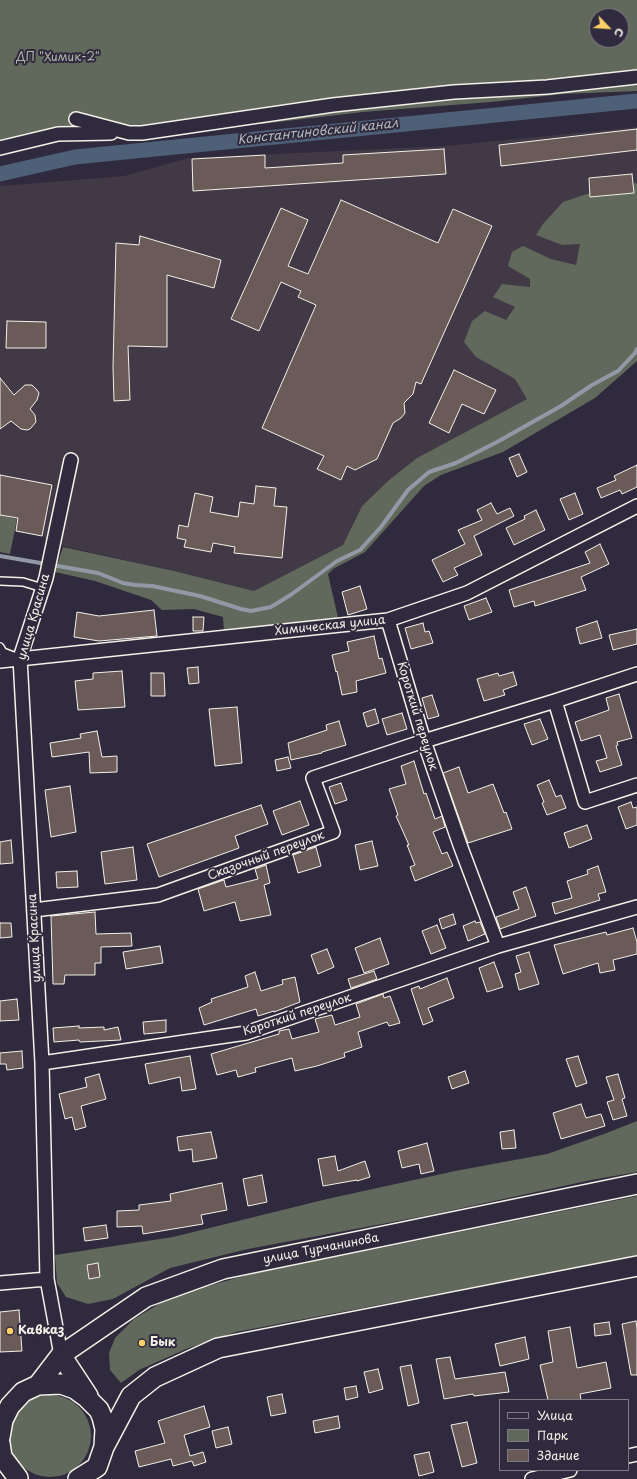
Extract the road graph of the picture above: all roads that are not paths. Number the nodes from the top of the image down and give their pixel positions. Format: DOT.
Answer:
graph roads {
  1 [pos="637,77"];
  2 [pos="76,120"];
  3 [pos="129,133"];
  4 [pos="0,148"];
  5 [pos="71,460"];
  6 [pos="637,506"];
  7 [pos="0,581"];
  8 [pos="45,583"];
  9 [pos="388,620"];
  10 [pos="0,647"];
  11 [pos="20,658"];
  12 [pos="0,661"];
  13 [pos="637,674"];
  14 [pos="555,701"];
  15 [pos="424,741"];
  16 [pos="637,785"];
  17 [pos="637,907"];
  18 [pos="34,910"];
  19 [pos="498,946"];
  20 [pos="42,1063"];
  21 [pos="637,1184"];
  22 [pos="637,1266"];
  23 [pos="47,1278"];
  24 [pos="0,1282"];
  25 [pos="61,1356"];
  26 [pos="30,1388"];
  27 [pos="0,1407"];
  28 [pos="99,1410"];
  29 [pos="0,1437"];
  30 [pos="0,1443"];
  31 [pos="104,1447"];
  32 [pos="0,1469"];
  33 [pos="566,1471"];
  34 [pos="97,1473"];
  35 [pos="19,1478"];
  36 [pos="78,1479"];
  37 [pos="532,1479"];
  1 -- 3 [label="street"];
  2 -- 3 [label="street"];
  3 -- 4 [label="street"];
  5 -- 8 [label="street, улица Красина"];
  6 -- 9 [label="street, Химическая улица"];
  7 -- 8 [label="lane"];
  8 -- 11 [label="street, улица Красина"];
  9 -- 11 [label="street, Химическая улица"];
  9 -- 15 [label="street, Короткий переулок"];
  10 -- 11 [label="lane"];
  11 -- 12 [label="street, Химическая улица"];
  11 -- 18 [label="street, улица Красина"];
  13 -- 14 [label="street, Сказочный переулок"];
  14 -- 15 [label="street, Сказочный переулок"];
  14 -- 16 [label="street"];
  15 -- 18 [label="street, Сказочный переулок"];
  15 -- 19 [label="street, Короткий переулок"];
  17 -- 19 [label="street, Короткий переулок"];
  18 -- 20 [label="street, улица Красина"];
  19 -- 20 [label="street, Короткий переулок"];
  20 -- 23 [label="street, улица Красина"];
  21 -- 25 [label="street, улица Турчанинова"];
  22 -- 31 [label="street"];
  23 -- 24 [label="street"];
  23 -- 25 [label="street, улица Красина"];
  25 -- 26 [label="street, улица Турчанинова"];
  25 -- 28 [label="street, улица Красина"];
  26 -- 27 [label="street, улица Турчанинова"];
  26 -- 28 [label="street"];
  26 -- 29 [label="street"];
  28 -- 31 [label="street"];
  30 -- 35 [label="street"];
  31 -- 34 [label="street"];
  32 -- 35 [label="street"];
  33 -- 37 [label="street"];
  34 -- 36 [label="street"];
}
